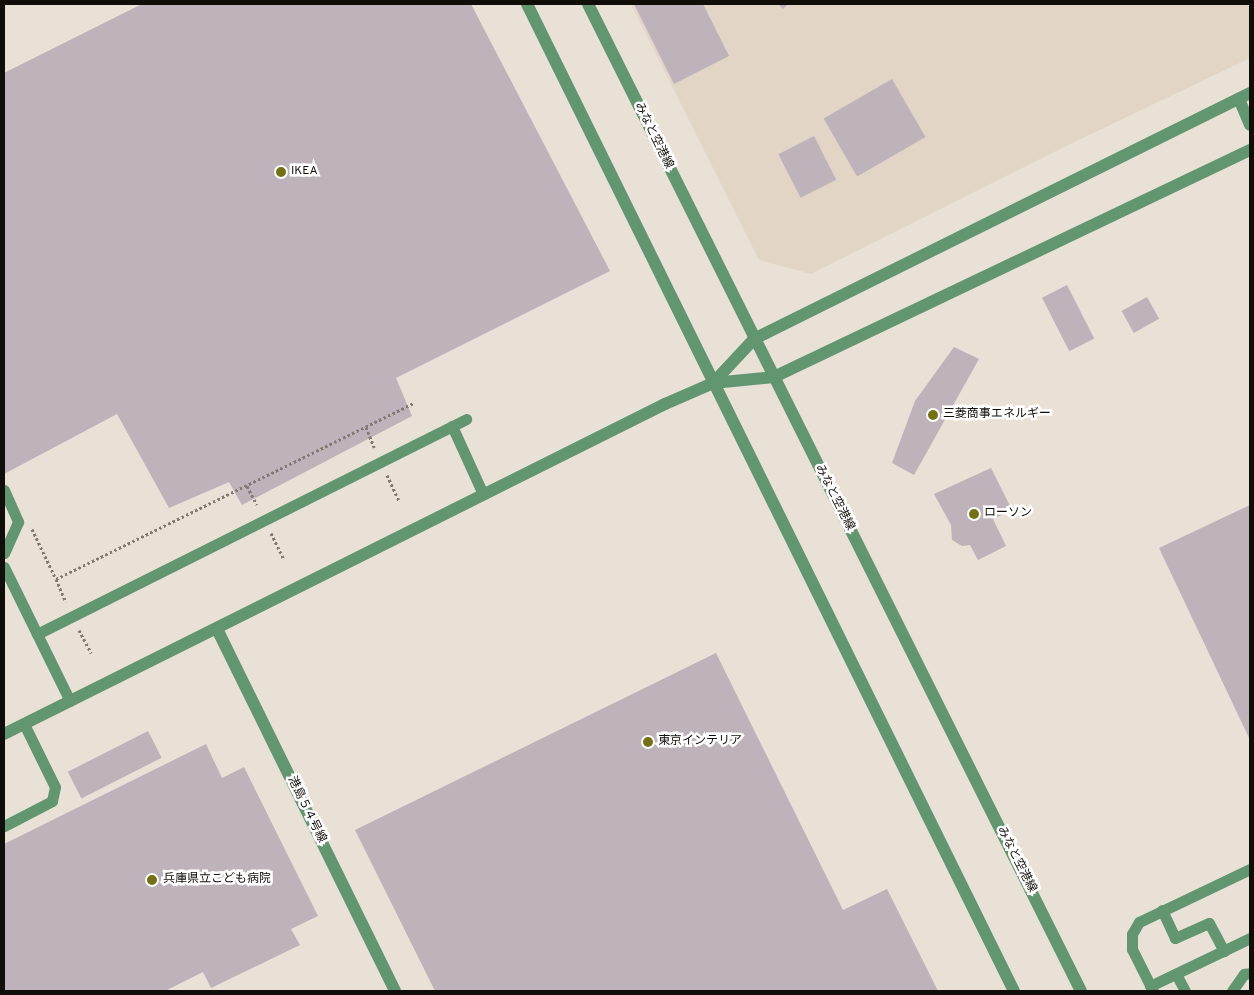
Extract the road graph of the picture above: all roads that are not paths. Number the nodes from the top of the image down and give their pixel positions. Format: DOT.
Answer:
graph roads {
  1 [pos="527,4"];
  2 [pos="588,4"];
  3 [pos="1244,96"];
  4 [pos="1250,125"];
  5 [pos="1250,150"];
  6 [pos="754,339"];
  7 [pos="774,377"];
  8 [pos="713,383"];
  9 [pos="466,419"];
  10 [pos="452,426"];
  11 [pos="4,490"];
  12 [pos="482,494"];
  13 [pos="4,553"];
  14 [pos="4,567"];
  15 [pos="217,629"];
  16 [pos="37,634"];
  17 [pos="70,701"];
  18 [pos="24,724"];
  19 [pos="4,734"];
  20 [pos="4,826"];
  21 [pos="1250,869"];
  22 [pos="1162,910"];
  23 [pos="1250,938"];
  24 [pos="1224,951"];
  25 [pos="1250,973"];
  26 [pos="1176,974"];
  27 [pos="1151,989"];
  28 [pos="395,991"];
  29 [pos="1014,991"];
  30 [pos="1081,991"];
  31 [pos="1185,991"];
  32 [pos="1232,991"];
  1 -- 8 [label="street"];
  2 -- 6 [label="street, みなと空港線"];
  3 -- 4 [label="street"];
  3 -- 6 [label="street"];
  5 -- 7 [label="street"];
  6 -- 7 [label="street, みなと空港線"];
  6 -- 8 [label="street"];
  7 -- 8 [label="street"];
  7 -- 30 [label="street, みなと空港線"];
  8 -- 12 [label="street"];
  8 -- 29 [label="street"];
  9 -- 10 [label="lane"];
  10 -- 12 [label="lane"];
  10 -- 16 [label="lane"];
  11 -- 13 [label="lane"];
  12 -- 15 [label="street"];
  14 -- 16 [label="lane"];
  15 -- 17 [label="street"];
  15 -- 28 [label="street, 港島５４号線"];
  16 -- 17 [label="lane"];
  17 -- 18 [label="street"];
  18 -- 19 [label="street"];
  18 -- 20 [label="lane"];
  21 -- 22 [label="lane"];
  22 -- 24 [label="lane"];
  22 -- 27 [label="lane"];
  23 -- 24 [label="lane"];
  24 -- 26 [label="lane"];
  25 -- 32 [label="lane"];
  26 -- 27 [label="lane"];
  26 -- 31 [label="lane"];
}
